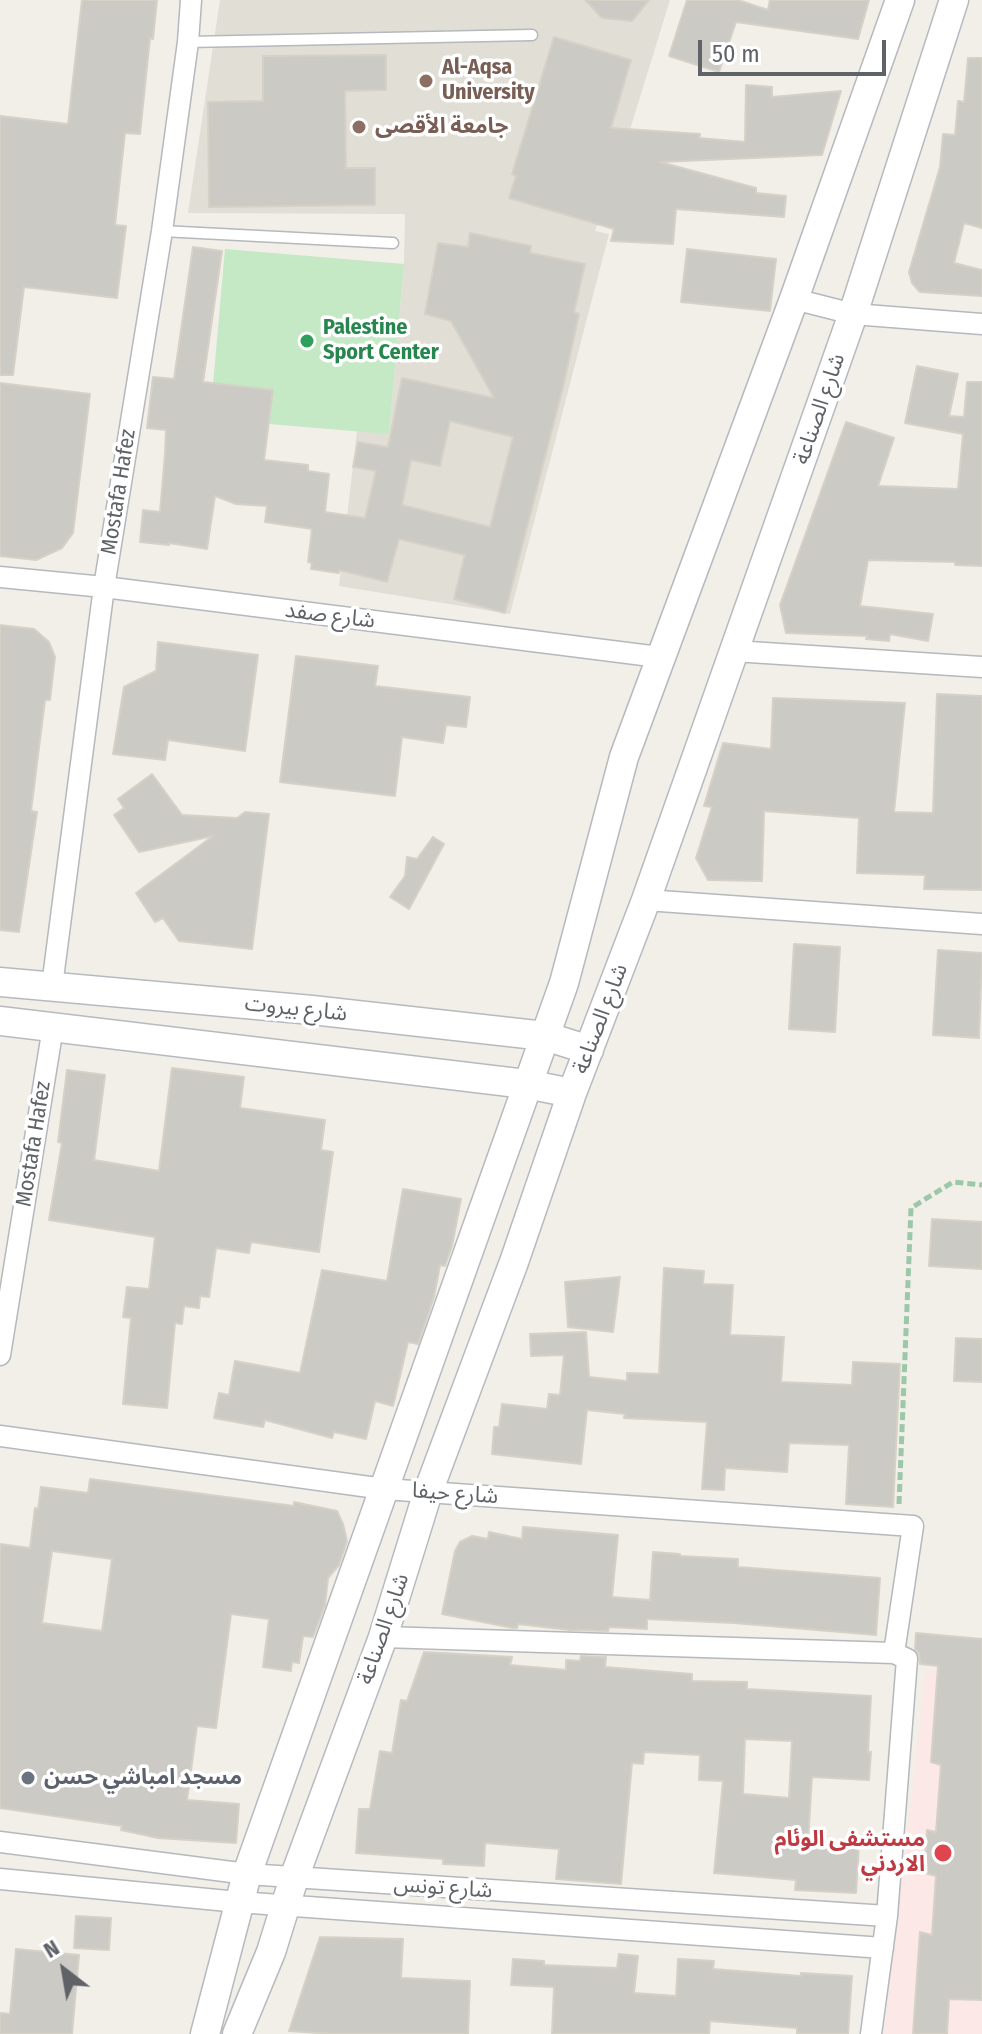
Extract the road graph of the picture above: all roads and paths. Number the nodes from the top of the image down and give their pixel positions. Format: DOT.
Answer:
graph roads {
  1 [pos="191,0"];
  2 [pos="900,0"];
  3 [pos="954,0"];
  4 [pos="532,35"];
  5 [pos="188,42"];
  6 [pos="162,231"];
  7 [pos="393,243"];
  8 [pos="794,299"];
  9 [pos="853,314"];
  10 [pos="982,324"];
  11 [pos="0,577"];
  12 [pos="104,587"];
  13 [pos="734,651"];
  14 [pos="659,657"];
  15 [pos="982,667"];
  16 [pos="646,900"];
  17 [pos="982,924"];
  18 [pos="0,982"];
  19 [pos="52,986"];
  20 [pos="0,1021"];
  21 [pos="53,1027"];
  22 [pos="545,1036"];
  23 [pos="589,1050"];
  24 [pos="526,1084"];
  25 [pos="572,1093"];
  26 [pos="982,1185"];
  27 [pos="0,1355"];
  28 [pos="0,1436"];
  29 [pos="384,1489"];
  30 [pos="428,1492"];
  31 [pos="905,1526"];
  32 [pos="383,1637"];
  33 [pos="894,1653"];
  34 [pos="0,1842"];
  35 [pos="247,1874"];
  36 [pos="0,1879"];
  37 [pos="290,1891"];
  38 [pos="238,1902"];
  39 [pos="887,1916"];
  40 [pos="883,1948"];
  41 [pos="205,2034"];
  42 [pos="237,2034"];
  43 [pos="871,2034"];
  1 -- 5 [label="street, Mostafa Hafez"];
  2 -- 8 [label="main road, شارع الصناعة"];
  3 -- 9 [label="main road, شارع الصناعة"];
  4 -- 5 [label="lane"];
  5 -- 6 [label="street, Mostafa Hafez"];
  6 -- 7 [label="lane"];
  6 -- 12 [label="street, Mostafa Hafez"];
  8 -- 9 [label="street"];
  8 -- 14 [label="main road, شارع الصناعة"];
  9 -- 10 [label="street"];
  9 -- 13 [label="main road, شارع الصناعة"];
  11 -- 12 [label="street, شارع صفد"];
  12 -- 14 [label="street, شارع صفد"];
  12 -- 19 [label="street, Mostafa Hafez"];
  13 -- 15 [label="street"];
  13 -- 16 [label="main road, شارع الصناعة"];
  14 -- 22 [label="main road, شارع الصناعة"];
  16 -- 17 [label="street"];
  16 -- 23 [label="main road, شارع الصناعة"];
  18 -- 19 [label="main road, شارع بيروت"];
  19 -- 22 [label="main road, شارع بيروت"];
  20 -- 21 [label="main road"];
  21 -- 24 [label="main road"];
  21 -- 27 [label="street, Mostafa Hafez"];
  22 -- 23 [label="main road, شارع بيروت"];
  22 -- 24 [label="main road, شارع الصناعة"];
  23 -- 25 [label="main road, شارع الصناعة"];
  24 -- 25 [label="main road"];
  24 -- 29 [label="main road, شارع الصناعة"];
  25 -- 30 [label="main road, شارع الصناعة"];
  26 -- 31 [label="path"];
  28 -- 29 [label="street, شارع حيفا"];
  29 -- 30 [label="street, شارع حيفا"];
  29 -- 35 [label="main road, شارع الصناعة"];
  30 -- 31 [label="street, شارع حيفا"];
  30 -- 32 [label="main road, شارع الصناعة"];
  31 -- 33 [label="street"];
  32 -- 33 [label="street"];
  32 -- 37 [label="main road, شارع الصناعة"];
  33 -- 39 [label="street"];
  34 -- 35 [label="street, شارع تونس"];
  35 -- 37 [label="street, شارع تونس"];
  35 -- 38 [label="main road, شارع الصناعة"];
  36 -- 38 [label="street, شارع تونس"];
  37 -- 38 [label="street, شارع تونس"];
  37 -- 39 [label="street, شارع تونس"];
  37 -- 40 [label="street, شارع تونس"];
  37 -- 42 [label="main road, شارع الصناعة"];
  38 -- 41 [label="main road, شارع الصناعة"];
  39 -- 40 [label="street"];
  40 -- 43 [label="street"];
}
